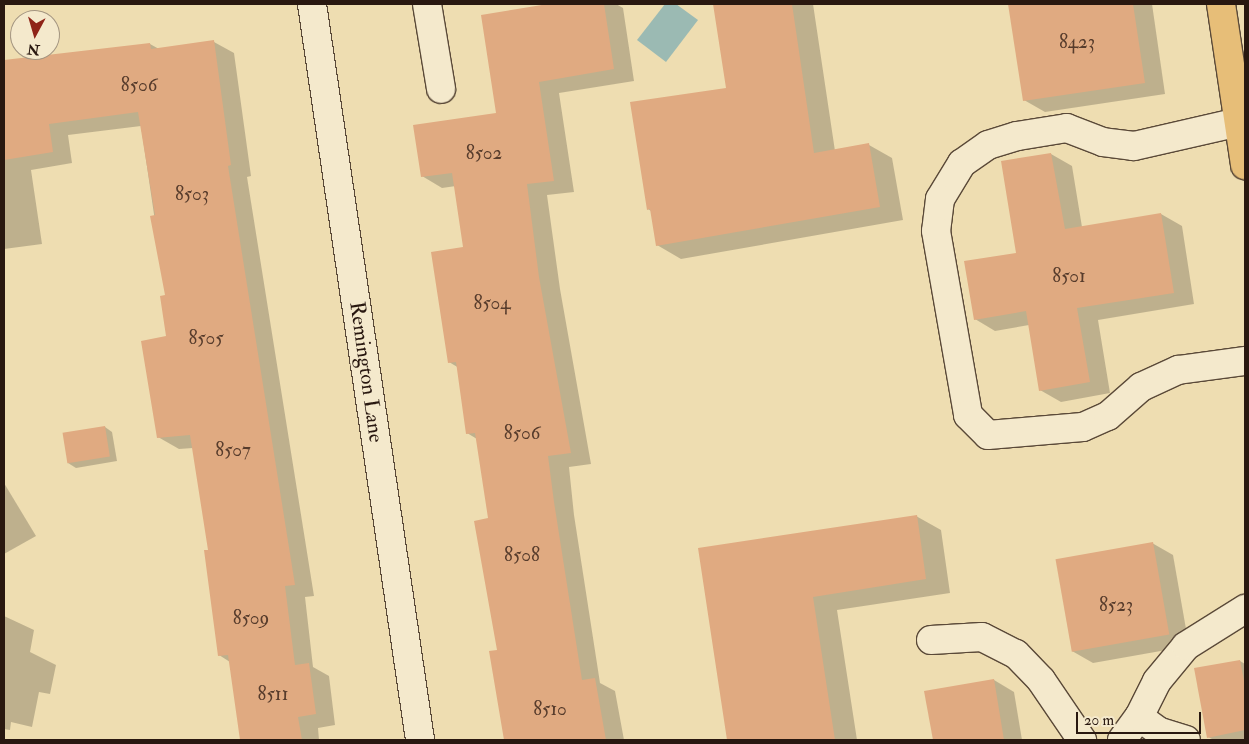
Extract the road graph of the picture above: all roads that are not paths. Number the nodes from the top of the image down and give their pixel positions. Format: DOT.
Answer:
graph roads {
  1 [pos="312,4"];
  2 [pos="427,4"];
  3 [pos="1221,4"];
  4 [pos="441,89"];
  5 [pos="1239,122"];
  6 [pos="1245,165"];
  7 [pos="1245,361"];
  8 [pos="1245,609"];
  9 [pos="931,640"];
  10 [pos="1139,717"];
  11 [pos="420,740"];
  12 [pos="1082,740"];
  13 [pos="1122,740"];
  14 [pos="1186,740"];
  1 -- 11 [label="street, Remington Lane"];
  2 -- 4 [label="street"];
  3 -- 5 [label="main road"];
  5 -- 6 [label="main road"];
  5 -- 7 [label="street"];
  8 -- 10 [label="street"];
  9 -- 12 [label="street"];
  10 -- 13 [label="street"];
  10 -- 14 [label="street"];
}
